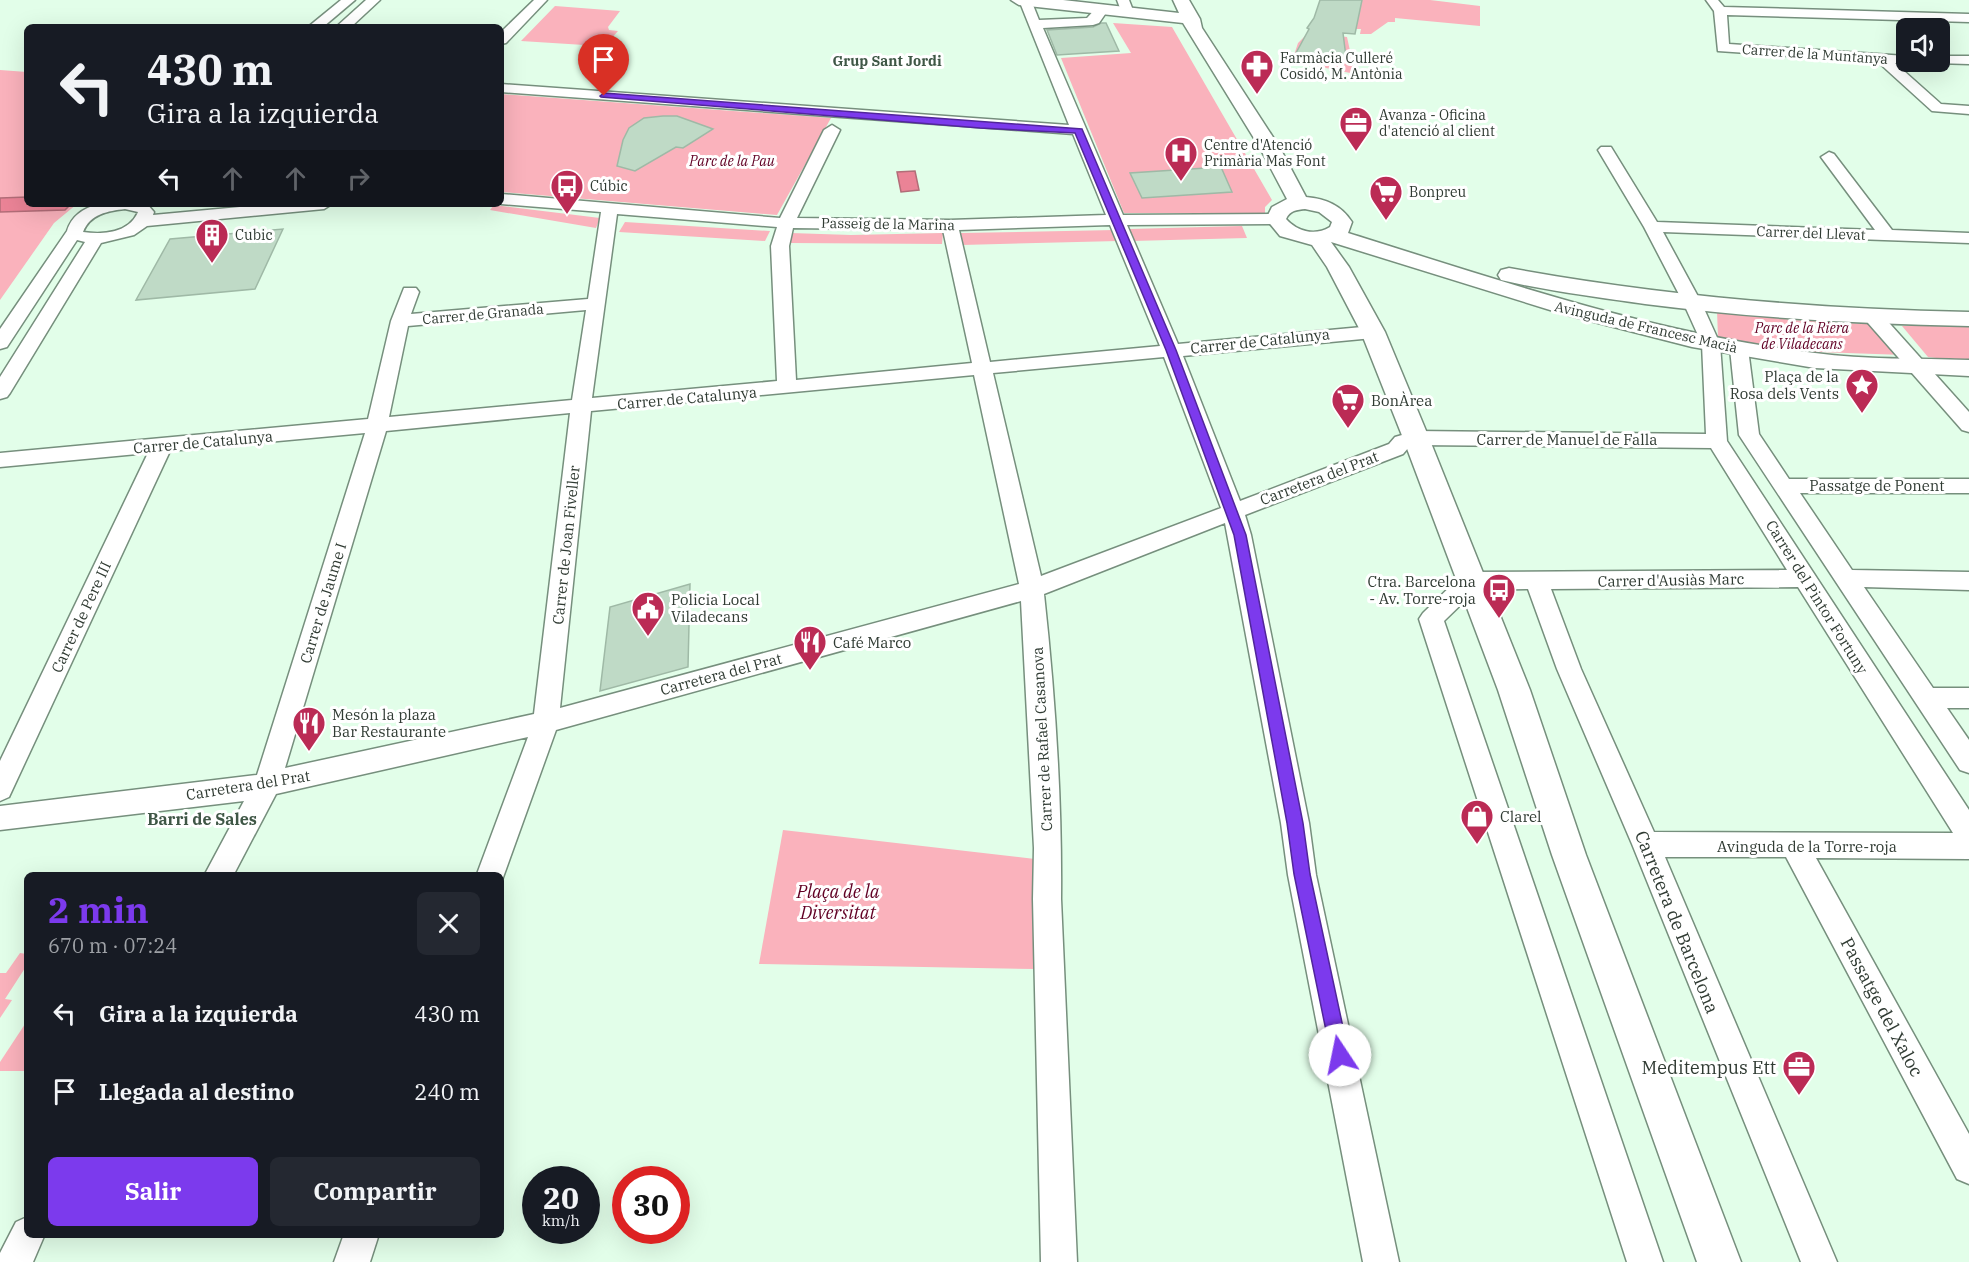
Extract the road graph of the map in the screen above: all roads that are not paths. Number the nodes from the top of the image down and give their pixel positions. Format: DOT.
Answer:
graph roads {
  1 [pos="349,0"];
  2 [pos="374,0"];
  3 [pos="542,0"];
  4 [pos="1019,0"];
  5 [pos="1181,0"];
  6 [pos="1025,1"];
  7 [pos="1124,3"];
  8 [pos="1716,5"];
  9 [pos="1102,10"];
  10 [pos="1969,18"];
  11 [pos="1192,19"];
  12 [pos="319,24"];
  13 [pos="346,24"];
  14 [pos="1035,24"];
  15 [pos="504,37"];
  16 [pos="1883,60"];
  17 [pos="1896,60"];
  18 [pos="1950,60"];
  19 [pos="1969,60"];
  20 [pos="504,88"];
  21 [pos="1969,110"];
  22 [pos="832,130"];
  23 [pos="1078,130"];
  24 [pos="1606,150"];
  25 [pos="1829,157"];
  26 [pos="504,198"];
  27 [pos="1299,203"];
  28 [pos="100,207"];
  29 [pos="247,207"];
  30 [pos="610,208"];
  31 [pos="144,211"];
  32 [pos="1276,219"];
  33 [pos="1116,220"];
  34 [pos="786,223"];
  35 [pos="950,225"];
  36 [pos="1652,227"];
  37 [pos="75,231"];
  38 [pos="1331,234"];
  39 [pos="1888,236"];
  40 [pos="1969,238"];
  41 [pos="95,239"];
  42 [pos="410,292"];
  43 [pos="1692,302"];
  44 [pos="596,304"];
  45 [pos="1875,318"];
  46 [pos="1969,319"];
  47 [pos="400,321"];
  48 [pos="1373,332"];
  49 [pos="0,343"];
  50 [pos="1710,344"];
  51 [pos="1739,349"];
  52 [pos="1171,350"];
  53 [pos="1917,366"];
  54 [pos="1969,368"];
  55 [pos="982,369"];
  56 [pos="787,388"];
  57 [pos="0,393"];
  58 [pos="582,407"];
  59 [pos="1969,425"];
  60 [pos="377,426"];
  61 [pos="1416,438"];
  62 [pos="1717,441"];
  63 [pos="162,446"];
  64 [pos="0,460"];
  65 [pos="1785,486"];
  66 [pos="1969,486"];
  67 [pos="1233,512"];
  68 [pos="1805,578"];
  69 [pos="1844,578"];
  70 [pos="1470,581"];
  71 [pos="1969,581"];
  72 [pos="1537,582"];
  73 [pos="1032,589"];
  74 [pos="1928,698"];
  75 [pos="1969,698"];
  76 [pos="546,722"];
  77 [pos="1969,762"];
  78 [pos="267,784"];
  79 [pos="0,789"];
  80 [pos="0,818"];
  81 [pos="1969,834"];
  82 [pos="1646,844"];
  83 [pos="1969,846"];
  84 [pos="1795,847"];
  85 [pos="220,872"];
  86 [pos="492,872"];
  87 [pos="1969,1167"];
  88 [pos="26,1238"];
  89 [pos="361,1238"];
  90 [pos="14,1262"];
  91 [pos="352,1262"];
  92 [pos="1059,1262"];
  93 [pos="1381,1262"];
  94 [pos="1645,1262"];
  95 [pos="1719,1262"];
  96 [pos="1819,1262"];
  1 -- 12 [label="street"];
  2 -- 13 [label="street"];
  3 -- 15 [label="street"];
  4 -- 6 [label="street"];
  5 -- 11 [label="street"];
  6 -- 9 [label="street"];
  6 -- 14 [label="street"];
  7 -- 9 [label="street"];
  7 -- 11 [label="street"];
  8 -- 10 [label="street"];
  8 -- 16 [label="street, Carrer de la Muntanya"];
  9 -- 14 [label="street"];
  11 -- 27 [label="street"];
  14 -- 23 [label="street"];
  16 -- 17 [label="street, Carrer de la Muntanya"];
  16 -- 21 [label="street"];
  18 -- 19 [label="street"];
  20 -- 23 [label="street"];
  22 -- 34 [label="street"];
  23 -- 33 [label="street"];
  24 -- 36 [label="street, Carrer del Pintor Fortuny"];
  25 -- 39 [label="street"];
  26 -- 30 [label="street, Passeig de la Marina"];
  27 -- 32 [label="street"];
  27 -- 38 [label="street"];
  28 -- 37 [label="street"];
  29 -- 31 [label="street"];
  30 -- 34 [label="street, Passeig de la Marina"];
  30 -- 44 [label="street, Carrer de Joan Fiveller"];
  31 -- 41 [label="street"];
  32 -- 33 [label="street, Passeig de la Marina"];
  32 -- 38 [label="street"];
  33 -- 35 [label="street, Passeig de la Marina"];
  33 -- 52 [label="street"];
  34 -- 35 [label="street, Passeig de la Marina"];
  34 -- 56 [label="street"];
  35 -- 55 [label="street, Carrer de Rafael Casanova"];
  36 -- 39 [label="street, Carrer del Llevat"];
  36 -- 43 [label="street, Carrer del Pintor Fortuny"];
  37 -- 41 [label="street"];
  37 -- 49 [label="street"];
  38 -- 43 [label="street, Avinguda de Francesc Macià"];
  38 -- 48 [label="street"];
  38 -- 50 [label="street, Avinguda de Francesc Macià"];
  39 -- 40 [label="street, Carrer del Llevat"];
  41 -- 57 [label="street"];
  42 -- 47 [label="street, Carrer de Granada"];
  43 -- 45 [label="street, Avinguda de Francesc Macià"];
  43 -- 50 [label="street, Carrer del Pintor Fortuny"];
  44 -- 47 [label="street, Carrer de Granada"];
  44 -- 58 [label="street, Carrer de Joan Fiveller"];
  45 -- 46 [label="street, Avinguda de Francesc Macià"];
  45 -- 53 [label="street"];
  47 -- 60 [label="street, Carrer de Jaume I"];
  48 -- 52 [label="street, Carrer de Catalunya"];
  48 -- 61 [label="street"];
  50 -- 51 [label="street, Avinguda de Francesc Macià"];
  50 -- 62 [label="street, Carrer del Pintor Fortuny"];
  51 -- 53 [label="street, Avinguda de Francesc Macià"];
  51 -- 65 [label="street"];
  52 -- 55 [label="street, Carrer de Catalunya"];
  52 -- 67 [label="street"];
  53 -- 54 [label="street, Avinguda de Francesc Macià"];
  53 -- 59 [label="street"];
  55 -- 56 [label="street, Carrer de Catalunya"];
  55 -- 73 [label="street, Carrer de Rafael Casanova"];
  56 -- 58 [label="street, Carrer de Catalunya"];
  58 -- 60 [label="street, Carrer de Catalunya"];
  58 -- 76 [label="street, Carrer de Joan Fiveller"];
  60 -- 63 [label="street, Carrer de Catalunya"];
  60 -- 78 [label="street, Carrer de Jaume I"];
  61 -- 62 [label="street, Carrer de Manuel de Falla"];
  61 -- 67 [label="street, Carretera del Prat"];
  61 -- 70 [label="street"];
  62 -- 68 [label="street, Carrer del Pintor Fortuny"];
  63 -- 64 [label="street, Carrer de Catalunya"];
  63 -- 79 [label="street, Carrer de Pere III"];
  65 -- 66 [label="street, Passatge de Ponent"];
  65 -- 69 [label="street"];
  67 -- 73 [label="street, Carretera del Prat"];
  67 -- 93 [label="street"];
  68 -- 72 [label="street, Carrer d'Ausiàs Marc"];
  68 -- 81 [label="street, Carrer del Pintor Fortuny"];
  69 -- 71 [label="street"];
  69 -- 74 [label="street"];
  70 -- 72 [label="street, Carrer d'Ausiàs Marc"];
  70 -- 94 [label="street"];
  70 -- 95 [label="street"];
  72 -- 82 [label="street, Carretera de Barcelona"];
  73 -- 76 [label="street, Carretera del Prat"];
  73 -- 92 [label="street, Carrer de Rafael Casanova"];
  74 -- 75 [label="street"];
  74 -- 77 [label="street"];
  76 -- 78 [label="street, Carretera del Prat"];
  76 -- 86 [label="street, Carrer de Joan Fiveller"];
  78 -- 80 [label="street, Carretera del Prat"];
  78 -- 85 [label="street, Carrer de Jaume I"];
  82 -- 84 [label="street, Avinguda de la Torre-roja"];
  82 -- 96 [label="street, Carretera de Barcelona"];
  83 -- 84 [label="street, Avinguda de la Torre-roja"];
  84 -- 87 [label="street, Passatge del Xaloc"];
  88 -- 90 [label="street"];
  89 -- 91 [label="street"];
}
